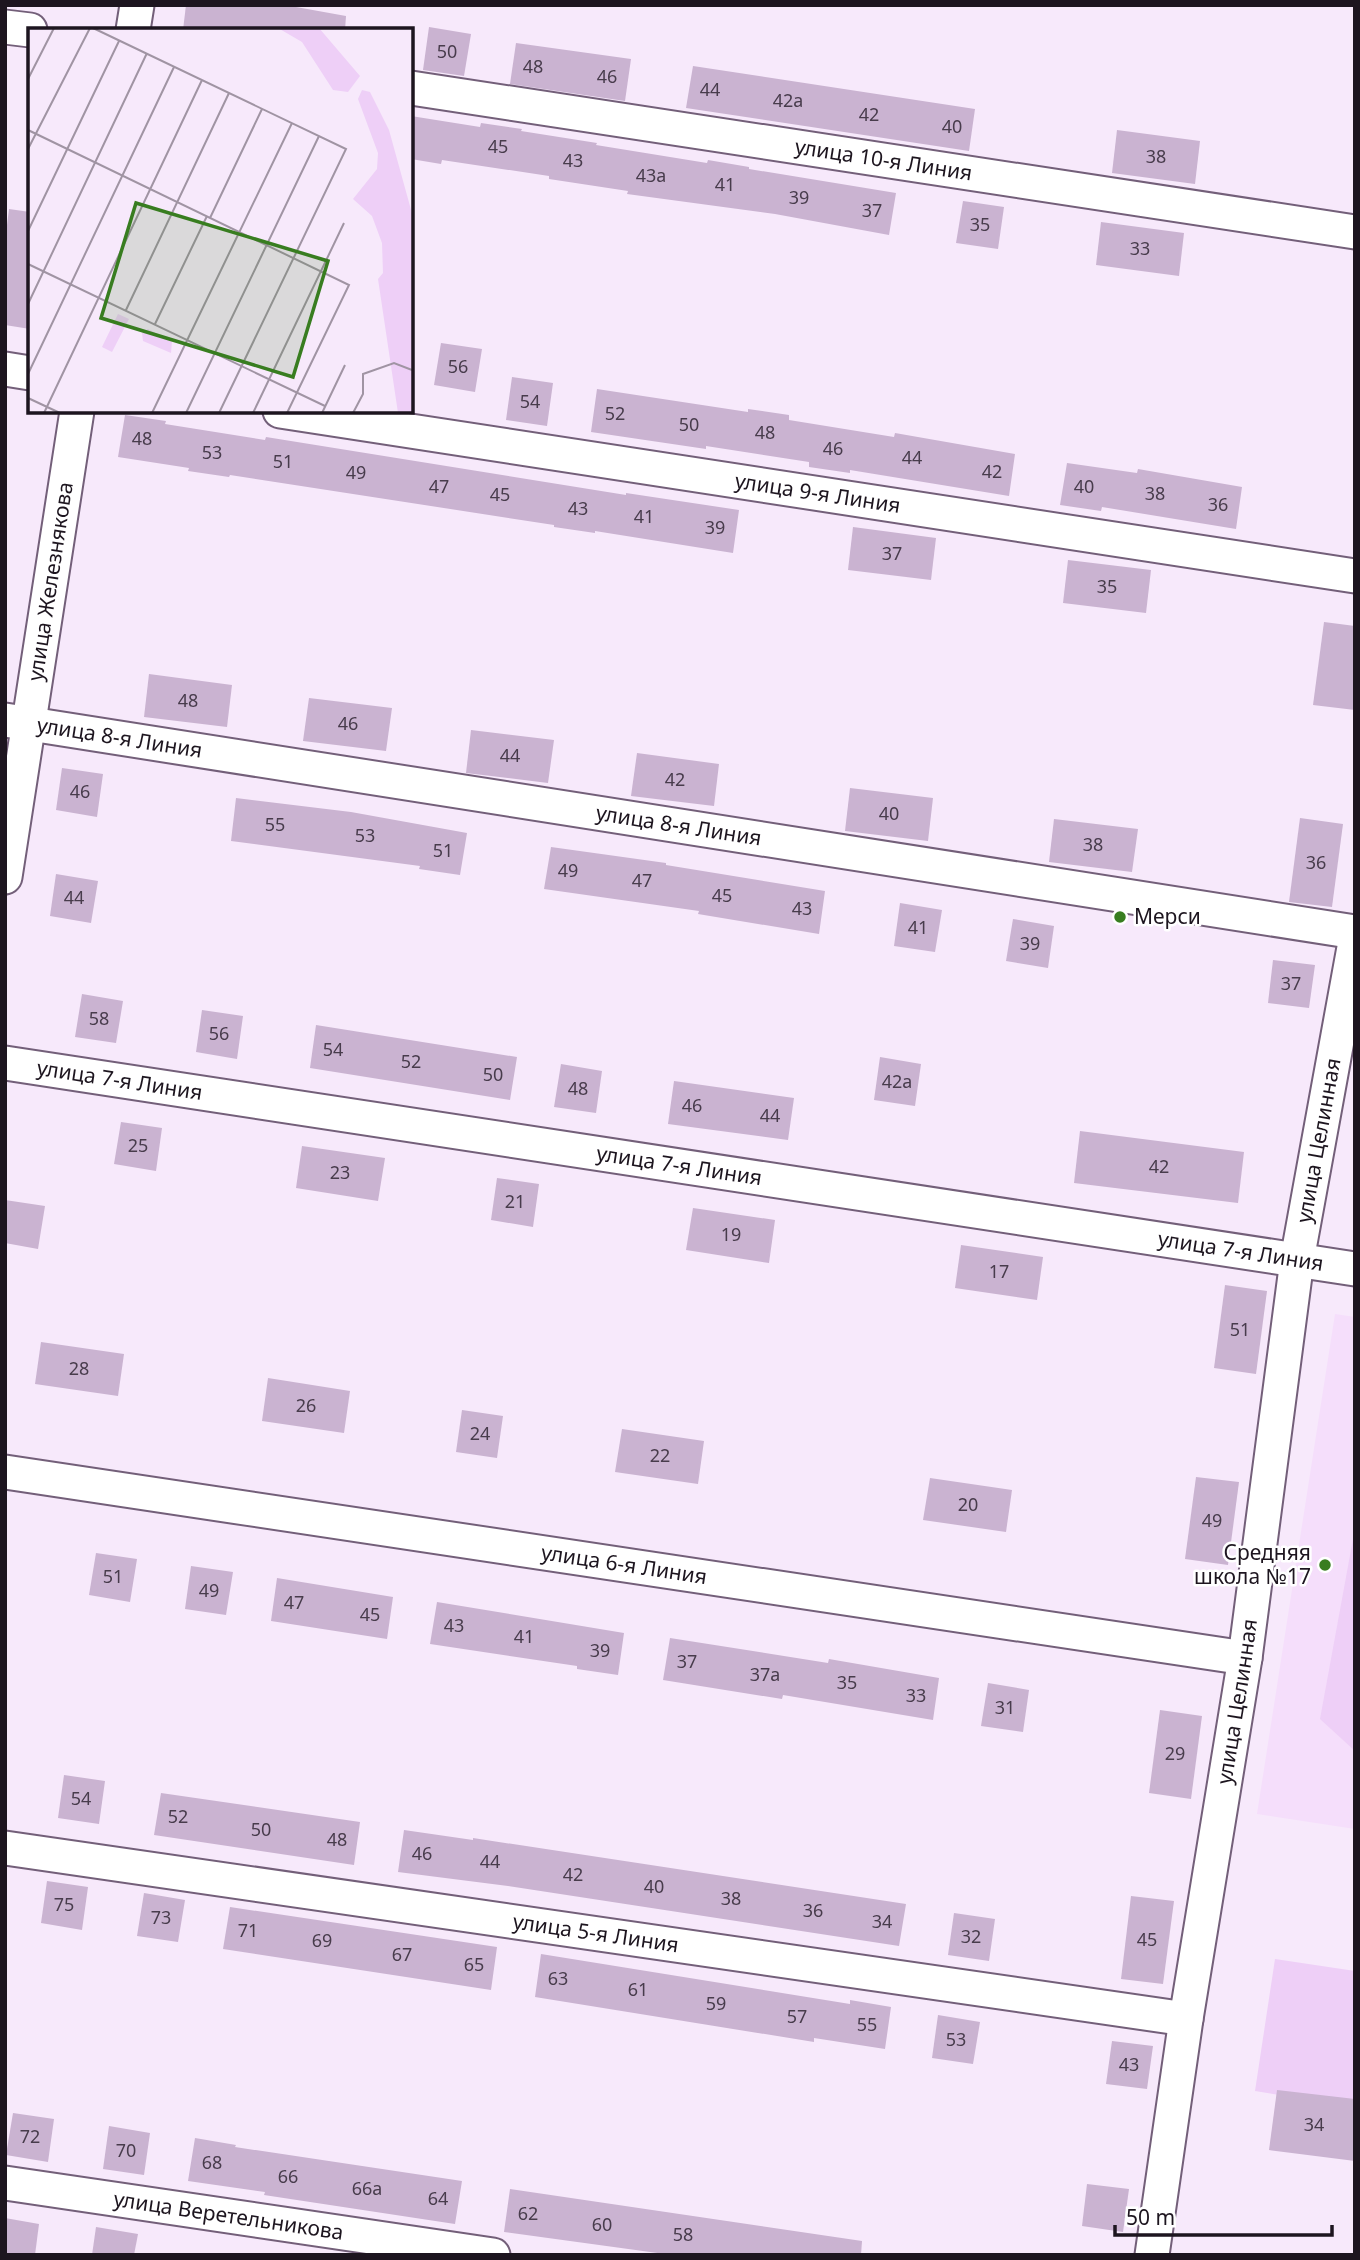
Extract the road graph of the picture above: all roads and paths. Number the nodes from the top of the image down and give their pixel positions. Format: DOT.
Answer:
graph roads {
  1 [pos="137,5"];
  2 [pos="5,27"];
  3 [pos="133,28"];
  4 [pos="28,30"];
  5 [pos="413,89"];
  6 [pos="1355,232"];
  7 [pos="5,369"];
  8 [pos="28,373"];
  9 [pos="77,413"];
  10 [pos="293,413"];
  11 [pos="1355,576"];
  12 [pos="17,722"];
  13 [pos="5,877"];
  14 [pos="1355,932"];
  15 [pos="1355,942"];
  16 [pos="5,1063"];
  17 [pos="1297,1260"];
  18 [pos="1355,1269"];
  19 [pos="5,1472"];
  20 [pos="1245,1658"];
  21 [pos="5,1848"];
  22 [pos="1186,2019"];
  23 [pos="5,2183"];
  24 [pos="493,2255"];
  25 [pos="1152,2255"];
  1 -- 3 [label="street"];
  2 -- 4 [label="street"];
  5 -- 6 [label="street, улица 10-я Линия"];
  7 -- 8 [label="street"];
  9 -- 12 [label="street, улица Железнякова"];
  10 -- 11 [label="street, улица 9-я Линия"];
  12 -- 13 [label="street, улица Железнякова"];
  12 -- 14 [label="street, улица 8-я Линия"];
  15 -- 17 [label="street, улица Целинная"];
  16 -- 17 [label="street, улица 7-я Линия"];
  17 -- 18 [label="street, улица 7-я Линия"];
  17 -- 20 [label="street, улица Целинная"];
  19 -- 20 [label="street, улица 6-я Линия"];
  20 -- 22 [label="street, улица Целинная"];
  21 -- 22 [label="street, улица 5-я Линия"];
  22 -- 25 [label="street, улица Целинная"];
  23 -- 24 [label="street, улица Веретельникова"];
}
